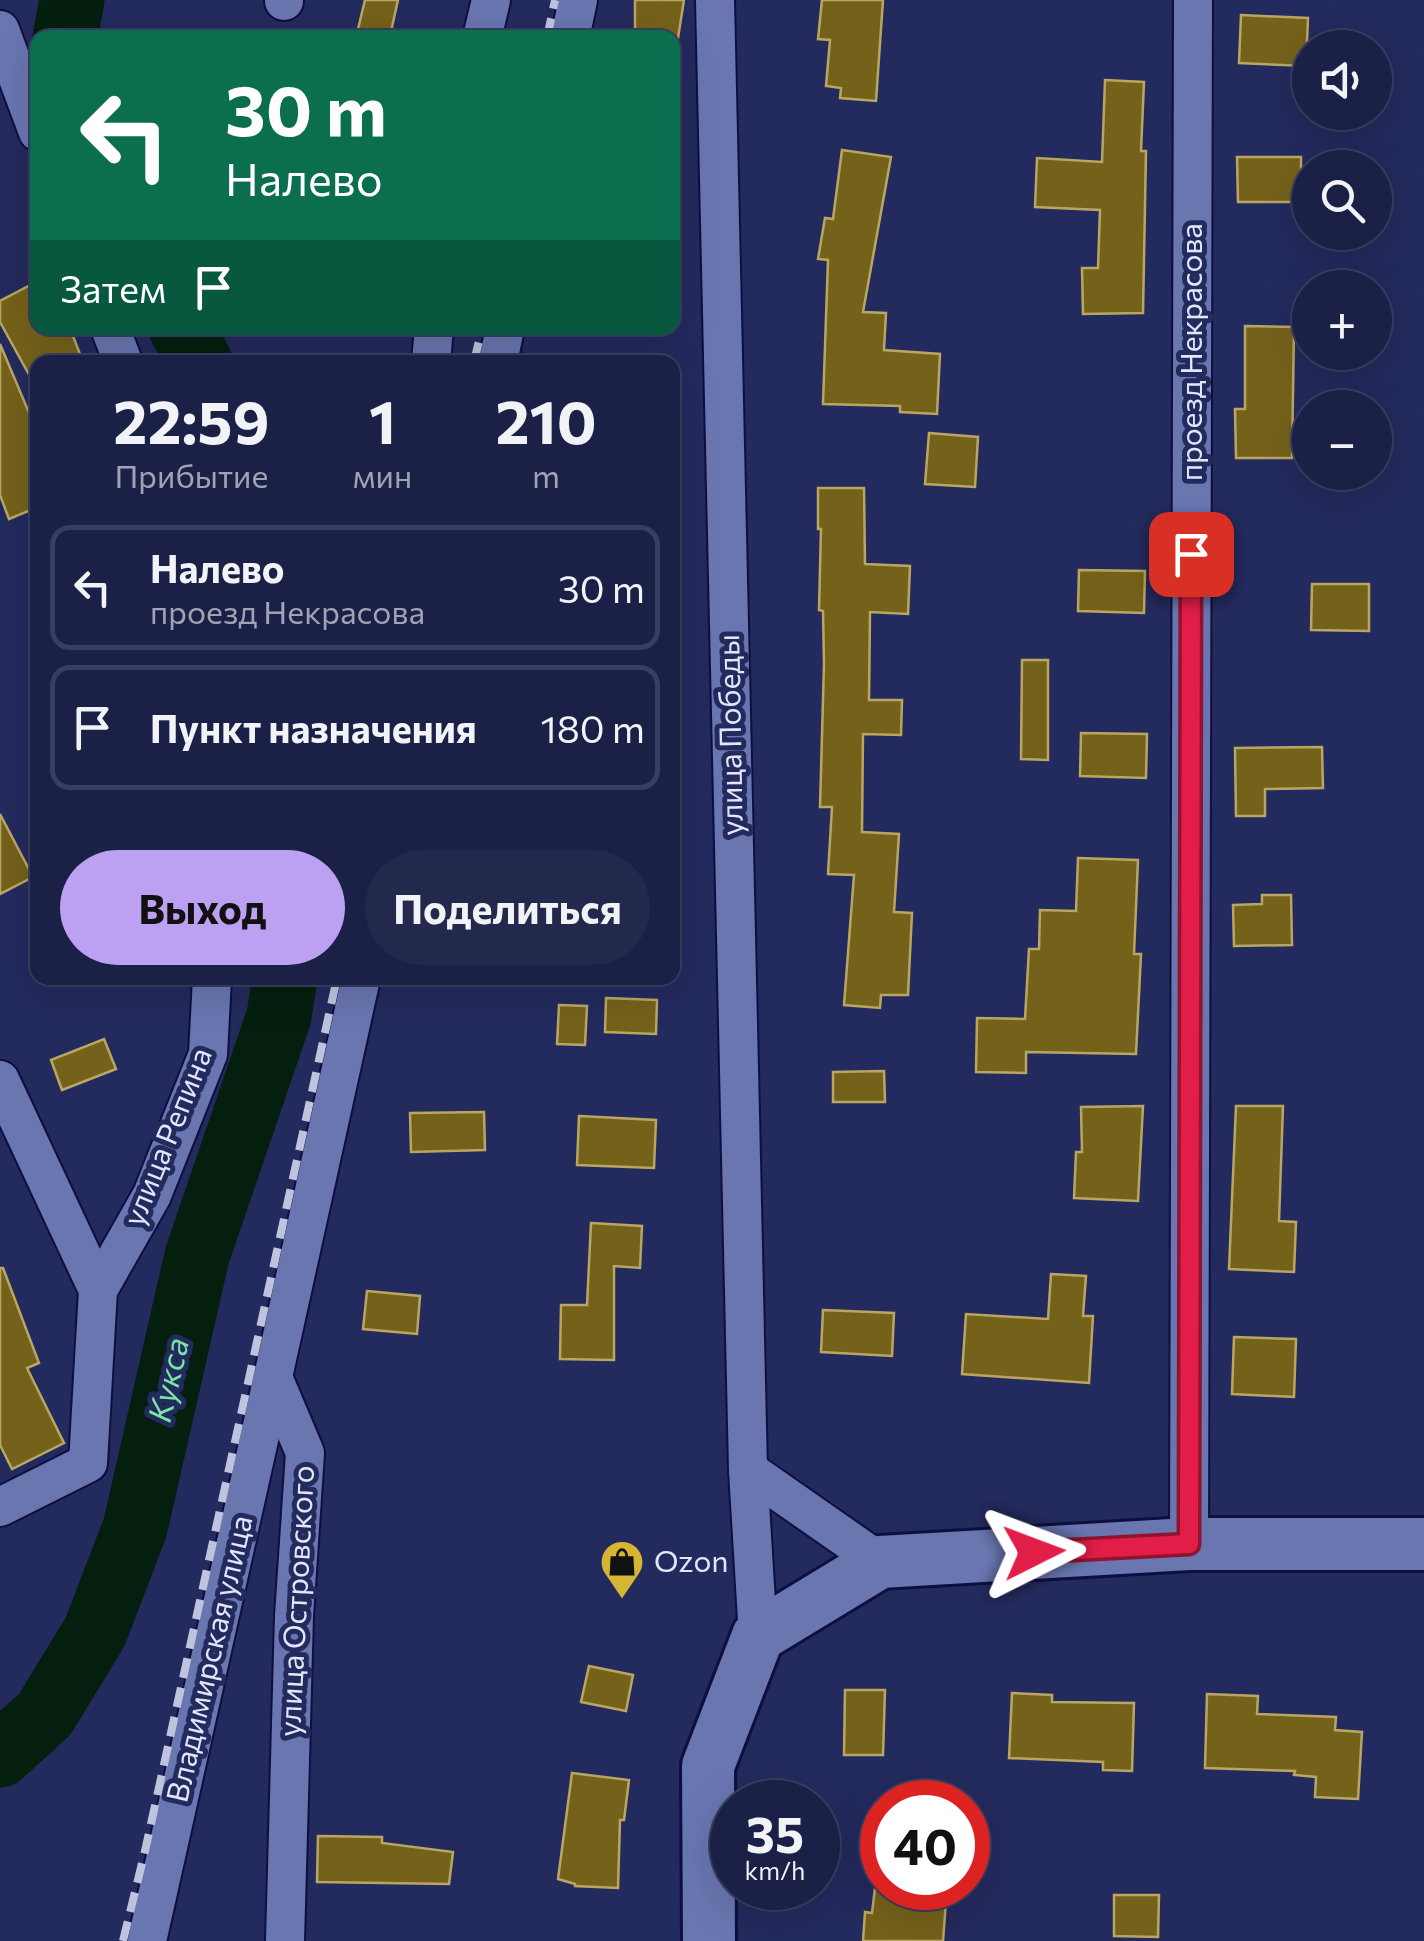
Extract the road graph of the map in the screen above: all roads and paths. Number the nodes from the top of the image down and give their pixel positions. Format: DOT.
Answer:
graph roads {
  1 [pos="490,0"];
  2 [pos="578,0"];
  3 [pos="715,0"];
  4 [pos="1192,0"];
  5 [pos="0,30"];
  6 [pos="484,30"];
  7 [pos="572,30"];
  8 [pos="30,111"];
  9 [pos="212,985"];
  10 [pos="360,985"];
  11 [pos="0,1080"];
  12 [pos="98,1290"];
  13 [pos="273,1377"];
  14 [pos="748,1470"];
  15 [pos="0,1507"];
  16 [pos="1189,1544"];
  17 [pos="1424,1544"];
  18 [pos="880,1562"];
  19 [pos="758,1636"];
  20 [pos="147,1941"];
  21 [pos="285,1941"];
  22 [pos="709,1941"];
  1 -- 6 [label="street"];
  2 -- 7 [label="street"];
  3 -- 14 [label="street, улица Победы"];
  4 -- 16 [label="street, проезд Некрасова"];
  5 -- 8 [label="street"];
  9 -- 12 [label="street, улица Репина"];
  10 -- 13 [label="street"];
  11 -- 12 [label="street"];
  12 -- 15 [label="street"];
  13 -- 20 [label="street, Владимирская улица"];
  13 -- 21 [label="street, улица Островского"];
  14 -- 18 [label="street"];
  14 -- 19 [label="street, улица Победы"];
  16 -- 17 [label="street"];
  16 -- 18 [label="street"];
  18 -- 19 [label="street"];
  19 -- 22 [label="street, улица Победы"];
}
